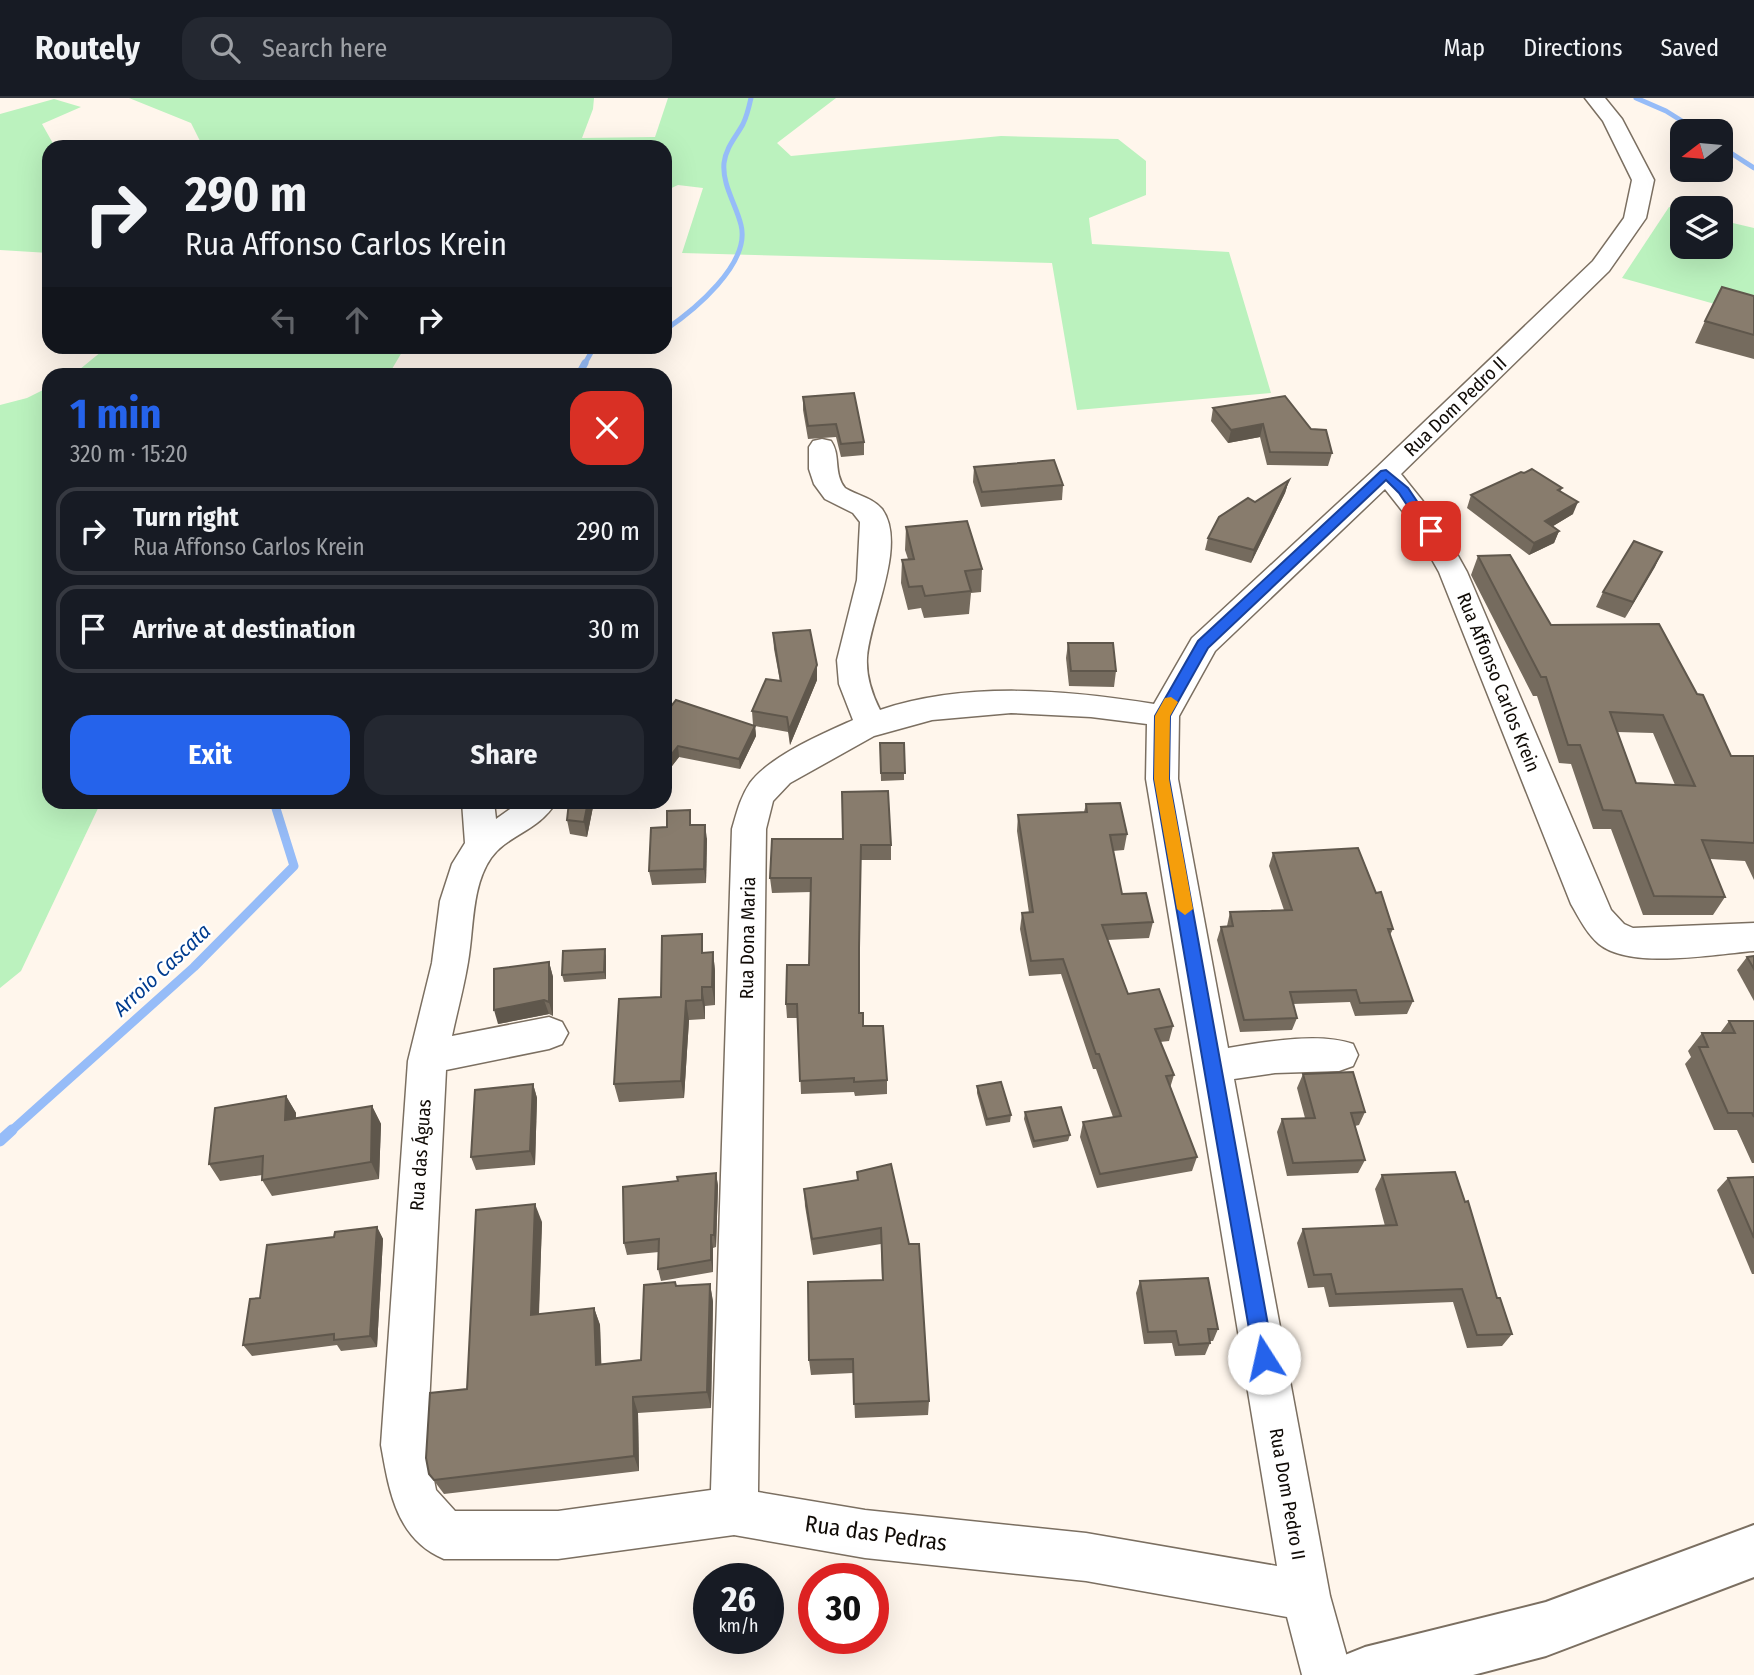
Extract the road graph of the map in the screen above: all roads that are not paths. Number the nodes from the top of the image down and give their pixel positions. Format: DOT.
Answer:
graph roads {
  1 [pos="1595,98"];
  2 [pos="822,447"];
  3 [pos="1386,474"];
  4 [pos="1163,716"];
  5 [pos="871,725"];
  6 [pos="478,809"];
  7 [pos="533,809"];
  8 [pos="482,845"];
  9 [pos="1754,937"];
  10 [pos="549,1033"];
  11 [pos="1339,1055"];
  12 [pos="428,1057"];
  13 [pos="1213,1066"];
  14 [pos="734,1511"];
  15 [pos="444,1535"];
  16 [pos="1754,1551"];
  17 [pos="1306,1596"];
  18 [pos="1327,1675"];
  19 [pos="1365,1675"];
  1 -- 3 [label="street, Rua Dom Pedro II"];
  2 -- 5 [label="street"];
  3 -- 4 [label="street, Rua Dom Pedro II"];
  3 -- 9 [label="street, Rua Affonso Carlos Krein"];
  4 -- 5 [label="street, Rua Dona Maria"];
  4 -- 13 [label="street, Rua Dom Pedro II"];
  5 -- 14 [label="street, Rua Dona Maria"];
  6 -- 8 [label="street"];
  7 -- 8 [label="street, Rua das Águas"];
  8 -- 12 [label="street, Rua das Águas"];
  10 -- 12 [label="street"];
  11 -- 13 [label="street"];
  12 -- 15 [label="street, Rua das Águas"];
  13 -- 17 [label="street, Rua Dom Pedro II"];
  14 -- 15 [label="street, Rua das Pedras"];
  14 -- 17 [label="street, Rua das Pedras"];
  16 -- 19 [label="main road"];
  17 -- 18 [label="street, Rua Dom Pedro II"];
}
